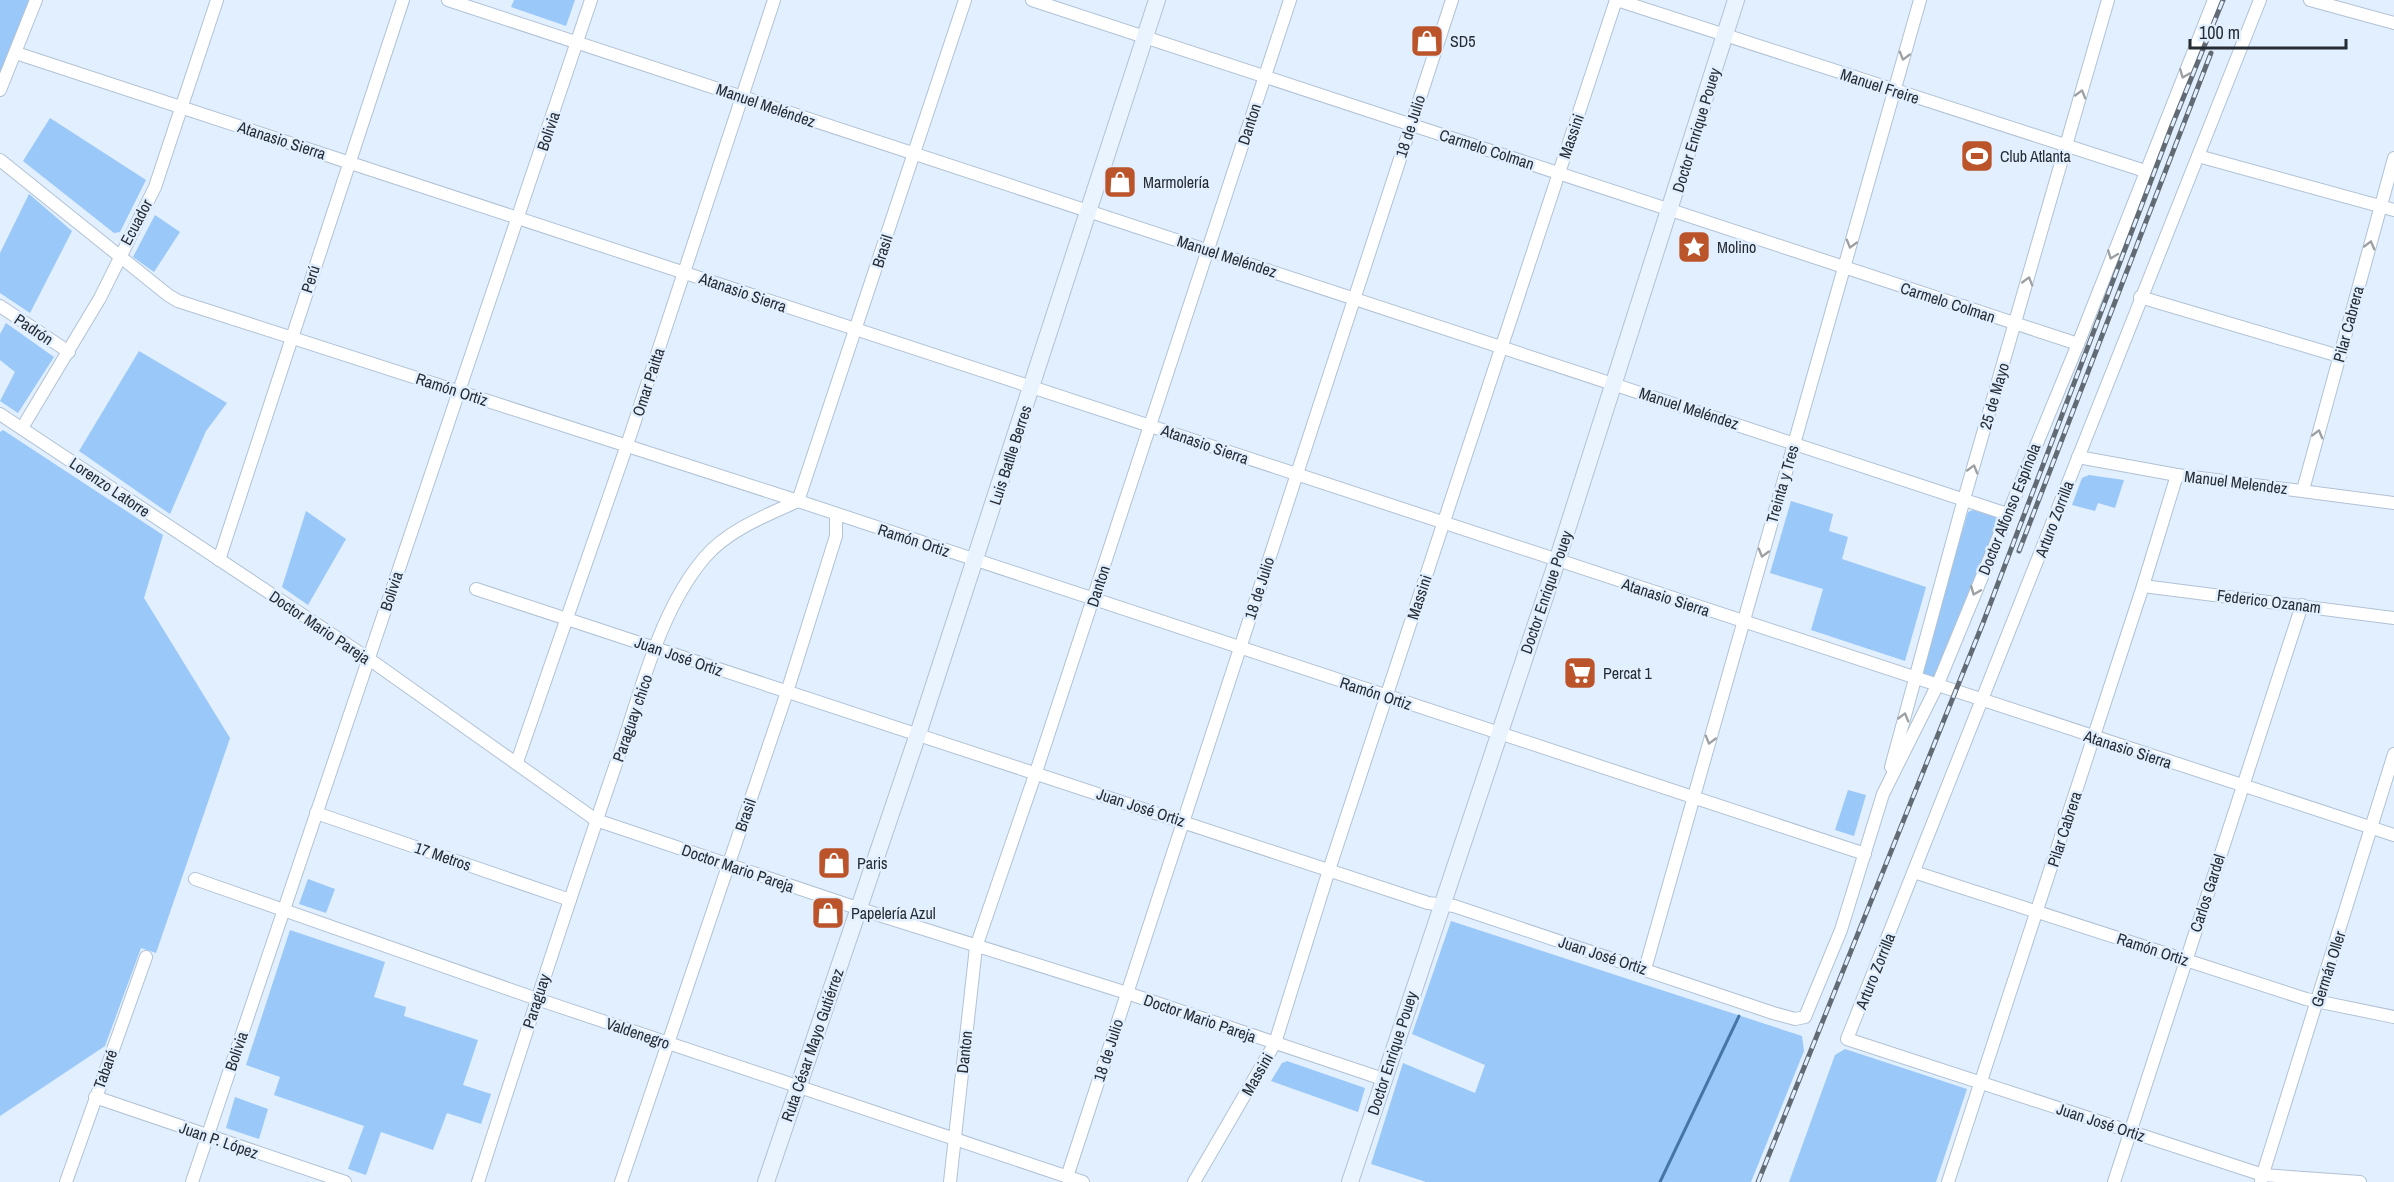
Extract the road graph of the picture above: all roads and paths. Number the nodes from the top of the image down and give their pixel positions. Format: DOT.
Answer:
graph roads {
  1 [pos="36,0"];
  2 [pos="217,0"];
  3 [pos="404,0"];
  4 [pos="448,0"];
  5 [pos="591,0"];
  6 [pos="774,0"];
  7 [pos="965,0"];
  8 [pos="1032,0"];
  9 [pos="1157,0"];
  10 [pos="1290,0"];
  11 [pos="1452,0"];
  12 [pos="1616,0"];
  13 [pos="1736,0"];
  14 [pos="1920,0"];
  15 [pos="2108,0"];
  16 [pos="2214,0"];
  17 [pos="2260,0"];
  18 [pos="2310,0"];
  19 [pos="2394,23"];
  20 [pos="1725,35"];
  21 [pos="1145,38"];
  22 [pos="577,42"];
  23 [pos="16,53"];
  24 [pos="1264,76"];
  25 [pos="0,90"];
  26 [pos="1894,91"];
  27 [pos="742,96"];
  28 [pos="182,108"];
  29 [pos="1411,123"];
  30 [pos="2066,146"];
  31 [pos="914,154"];
  32 [pos="2198,156"];
  33 [pos="2394,158"];
  34 [pos="0,160"];
  35 [pos="349,162"];
  36 [pos="2145,171"];
  37 [pos="1558,172"];
  38 [pos="2381,206"];
  39 [pos="2394,210"];
  40 [pos="1090,211"];
  41 [pos="1671,211"];
  42 [pos="518,218"];
  43 [pos="1207,250"];
  44 [pos="120,254"];
  45 [pos="1844,267"];
  46 [pos="684,272"];
  47 [pos="2140,297"];
  48 [pos="1354,298"];
  49 [pos="0,306"];
  50 [pos="2015,324"];
  51 [pos="856,330"];
  52 [pos="291,336"];
  53 [pos="2078,344"];
  54 [pos="1502,348"];
  55 [pos="69,352"];
  56 [pos="2339,356"];
  57 [pos="1614,384"];
  58 [pos="1033,386"];
  59 [pos="459,392"];
  60 [pos="0,414"];
  61 [pos="1151,425"];
  62 [pos="22,428"];
  63 [pos="1794,443"];
  64 [pos="627,445"];
  65 [pos="2078,457"];
  66 [pos="1297,476"];
  67 [pos="2176,476"];
  68 [pos="2303,490"];
  69 [pos="1964,499"];
  70 [pos="798,501"];
  71 [pos="2394,503"];
  72 [pos="836,514"];
  73 [pos="2007,514"];
  74 [pos="1443,523"];
  75 [pos="219,560"];
  76 [pos="976,560"];
  77 [pos="1557,561"];
  78 [pos="2143,586"];
  79 [pos="476,589"];
  80 [pos="1093,599"];
  81 [pos="2302,605"];
  82 [pos="2394,618"];
  83 [pos="567,619"];
  84 [pos="1743,622"];
  85 [pos="656,648"];
  86 [pos="1240,648"];
  87 [pos="369,659"];
  88 [pos="1915,678"];
  89 [pos="1937,686"];
  90 [pos="786,692"];
  91 [pos="1387,697"];
  92 [pos="1983,702"];
  93 [pos="1498,733"];
  94 [pos="918,735"];
  95 [pos="2094,738"];
  96 [pos="2394,754"];
  97 [pos="517,762"];
  98 [pos="1036,772"];
  99 [pos="2241,785"];
  100 [pos="1883,794"];
  101 [pos="1694,797"];
  102 [pos="316,813"];
  103 [pos="596,820"];
  104 [pos="1182,820"];
  105 [pos="2373,828"];
  106 [pos="2394,835"];
  107 [pos="1866,854"];
  108 [pos="728,865"];
  109 [pos="1329,870"];
  110 [pos="1914,872"];
  111 [pos="195,879"];
  112 [pos="570,900"];
  113 [pos="1441,905"];
  114 [pos="860,909"];
  115 [pos="2037,911"];
  116 [pos="283,912"];
  117 [pos="975,947"];
  118 [pos="146,957"];
  119 [pos="2186,960"];
  120 [pos="1645,969"];
  121 [pos="1127,993"];
  122 [pos="537,999"];
  123 [pos="2318,1001"];
  124 [pos="1805,1017"];
  125 [pos="2394,1017"];
  126 [pos="1847,1039"];
  127 [pos="669,1043"];
  128 [pos="1275,1044"];
  129 [pos="1383,1079"];
  130 [pos="1980,1081"];
  131 [pos="798,1086"];
  132 [pos="95,1097"];
  133 [pos="2131,1131"];
  134 [pos="207,1137"];
  135 [pos="954,1139"];
  136 [pos="1067,1177"];
  137 [pos="2262,1178"];
  138 [pos="66,1182"];
  139 [pos="192,1182"];
  140 [pos="345,1182"];
  141 [pos="478,1182"];
  142 [pos="621,1182"];
  143 [pos="766,1182"];
  144 [pos="950,1182"];
  145 [pos="1083,1182"];
  146 [pos="1194,1182"];
  147 [pos="1350,1182"];
  148 [pos="1948,1182"];
  149 [pos="2114,1182"];
  150 [pos="2360,1182"];
  1 -- 23 [label="street"];
  2 -- 28 [label="street, Ecuador"];
  3 -- 35 [label="street, Perú"];
  4 -- 22 [label="street, Manuel Meléndez"];
  5 -- 22 [label="street, Bolivia"];
  6 -- 27 [label="street, Omar Paitta"];
  7 -- 31 [label="street, Brasil"];
  8 -- 21 [label="street, Carmelo Colman"];
  9 -- 21 [label="street, Luis Batlle Berres"];
  10 -- 24 [label="street, Danton"];
  11 -- 29 [label="street, 18 de Julio"];
  12 -- 20 [label="street, Manuel Freire"];
  12 -- 37 [label="street, Massini"];
  13 -- 20 [label="street, Doctor Enrique Pouey"];
  14 -- 26 [label="street, Treinta y Tres, one-way"];
  30 -- 15 [label="street, 25 de Mayo, one-way"];
  16 -- 36 [label="street, Doctor Alfonso Espínola, one-way"];
  17 -- 32 [label="street, Arturo Zorrilla"];
  18 -- 19 [label="street"];
  20 -- 26 [label="street, Manuel Freire"];
  20 -- 41 [label="street, Doctor Enrique Pouey"];
  21 -- 24 [label="street, Carmelo Colman"];
  21 -- 40 [label="street, Luis Batlle Berres"];
  22 -- 27 [label="street, Manuel Meléndez"];
  22 -- 42 [label="street, Bolivia"];
  23 -- 25 [label="street"];
  23 -- 28 [label="street, Atanasio Sierra"];
  24 -- 29 [label="street, Carmelo Colman"];
  24 -- 43 [label="street, Danton"];
  26 -- 30 [label="street, Manuel Freire"];
  26 -- 45 [label="street, Treinta y Tres, one-way"];
  27 -- 31 [label="street, Manuel Meléndez"];
  27 -- 46 [label="street, Omar Paitta"];
  28 -- 35 [label="street, Atanasio Sierra"];
  28 -- 44 [label="street, Ecuador"];
  29 -- 37 [label="street, Carmelo Colman"];
  29 -- 48 [label="street, 18 de Julio"];
  30 -- 36 [label="street, Manuel Freire"];
  50 -- 30 [label="street, 25 de Mayo, one-way"];
  31 -- 40 [label="street, Manuel Meléndez"];
  31 -- 51 [label="street, Brasil"];
  32 -- 38 [label="street"];
  32 -- 47 [label="street, Arturo Zorrilla"];
  33 -- 38 [label="street, Pilar Cabrera"];
  34 -- 44 [label="street, Ramón Ortiz"];
  35 -- 42 [label="street, Atanasio Sierra"];
  35 -- 52 [label="street, Perú"];
  36 -- 53 [label="street, Doctor Alfonso Espínola, one-way"];
  37 -- 41 [label="street, Carmelo Colman"];
  37 -- 54 [label="street, Massini"];
  38 -- 39 [label="street"];
  56 -- 38 [label="street, Pilar Cabrera, one-way"];
  40 -- 43 [label="street, Manuel Meléndez"];
  40 -- 58 [label="street, Luis Batlle Berres"];
  41 -- 45 [label="street, Carmelo Colman"];
  41 -- 57 [label="street, Doctor Enrique Pouey"];
  42 -- 46 [label="street, Atanasio Sierra"];
  42 -- 59 [label="street, Bolivia"];
  43 -- 48 [label="street, Manuel Meléndez"];
  43 -- 61 [label="street, Danton"];
  44 -- 52 [label="street, Ramón Ortiz"];
  44 -- 55 [label="street, Ecuador"];
  45 -- 50 [label="street, Carmelo Colman"];
  45 -- 63 [label="street, Treinta y Tres"];
  46 -- 51 [label="street, Atanasio Sierra"];
  46 -- 64 [label="street, Omar Paitta"];
  47 -- 56 [label="street"];
  47 -- 65 [label="street, Arturo Zorrilla"];
  48 -- 54 [label="street, Manuel Meléndez"];
  48 -- 66 [label="street, 18 de Julio"];
  49 -- 55 [label="street, Padrón"];
  50 -- 53 [label="street, Carmelo Colman"];
  69 -- 50 [label="street, 25 de Mayo, one-way"];
  51 -- 58 [label="street, Atanasio Sierra"];
  51 -- 70 [label="street, Brasil"];
  52 -- 59 [label="street, Ramón Ortiz"];
  52 -- 75 [label="street, Perú"];
  53 -- 73 [label="street, Doctor Alfonso Espínola"];
  54 -- 57 [label="street, Manuel Meléndez"];
  54 -- 74 [label="street, Massini"];
  55 -- 62 [label="street, Ecuador"];
  68 -- 56 [label="street, Pilar Cabrera, one-way"];
  57 -- 63 [label="street, Manuel Meléndez"];
  57 -- 77 [label="street, Doctor Enrique Pouey"];
  58 -- 61 [label="street, Atanasio Sierra"];
  58 -- 76 [label="street, Luis Batlle Berres"];
  59 -- 64 [label="street, Ramón Ortiz"];
  59 -- 87 [label="street, Bolivia"];
  60 -- 62 [label="street, Lorenzo Latorre"];
  61 -- 66 [label="street, Atanasio Sierra"];
  61 -- 80 [label="street, Danton"];
  62 -- 75 [label="street, Lorenzo Latorre"];
  63 -- 69 [label="street, Manuel Meléndez"];
  63 -- 84 [label="street, Treinta y Tres, one-way"];
  64 -- 70 [label="street, Ramón Ortiz"];
  64 -- 83 [label="street, Omar Paitta"];
  65 -- 67 [label="street, Manuel Melendez"];
  65 -- 92 [label="street, Arturo Zorrilla"];
  66 -- 74 [label="street, Atanasio Sierra"];
  66 -- 86 [label="street, 18 de Julio"];
  67 -- 68 [label="street, Manuel Melendez"];
  67 -- 78 [label="street, Pilar Cabrera"];
  68 -- 71 [label="street, Manuel Melendez"];
  69 -- 73 [label="street, Manuel Meléndez"];
  69 -- 88 [label="street, 25 de Mayo"];
  70 -- 72 [label="street, Ramón Ortiz"];
  70 -- 85 [label="street, Paraguay chico"];
  72 -- 76 [label="street, Ramón Ortiz"];
  72 -- 90 [label="street, Brasil"];
  73 -- 89 [label="street, Doctor Alfonso Espínola, one-way"];
  74 -- 77 [label="street, Atanasio Sierra"];
  74 -- 91 [label="street, Massini"];
  75 -- 87 [label="street, Doctor Mario Pareja"];
  76 -- 80 [label="street, Ramón Ortiz"];
  76 -- 94 [label="street, Luis Batlle Berres"];
  77 -- 84 [label="street, Atanasio Sierra"];
  77 -- 93 [label="street, Doctor Enrique Pouey"];
  78 -- 81 [label="street, Federico Ozanam"];
  78 -- 95 [label="street, Pilar Cabrera"];
  79 -- 83 [label="street, Juan José Ortiz"];
  80 -- 86 [label="street, Ramón Ortiz"];
  80 -- 98 [label="street, Danton"];
  81 -- 82 [label="street, Federico Ozanam"];
  81 -- 99 [label="street, Carlos Gardel"];
  83 -- 85 [label="street, Juan José Ortiz"];
  83 -- 97 [label="street, Omar Paitta"];
  84 -- 88 [label="street, Atanasio Sierra"];
  84 -- 101 [label="street, Treinta y Tres, one-way"];
  85 -- 90 [label="street, Juan José Ortiz"];
  85 -- 103 [label="street, Paraguay chico"];
  86 -- 91 [label="street, Ramón Ortiz"];
  86 -- 104 [label="street, 18 de Julio"];
  87 -- 97 [label="street, Doctor Mario Pareja"];
  87 -- 102 [label="street, Bolivia"];
  88 -- 89 [label="street, Atanasio Sierra"];
  100 -- 88 [label="street, 25 de Mayo, one-way"];
  89 -- 92 [label="street, Atanasio Sierra"];
  89 -- 100 [label="street, Doctor Alfonso Espínola"];
  90 -- 94 [label="street, Juan José Ortiz"];
  90 -- 108 [label="street, Brasil"];
  91 -- 93 [label="street, Ramón Ortiz"];
  91 -- 109 [label="street, Massini"];
  92 -- 95 [label="street, Atanasio Sierra"];
  92 -- 110 [label="street, Arturo Zorrilla"];
  93 -- 101 [label="street, Ramón Ortiz"];
  93 -- 113 [label="street, Doctor Enrique Pouey"];
  94 -- 98 [label="street, Juan José Ortiz"];
  94 -- 114 [label="street, Luis Batlle Berres"];
  95 -- 99 [label="street, Atanasio Sierra"];
  95 -- 115 [label="street, Pilar Cabrera"];
  96 -- 105 [label="street, Germán Oller"];
  97 -- 103 [label="street, Doctor Mario Pareja"];
  98 -- 104 [label="street, Juan José Ortiz"];
  98 -- 117 [label="street, Danton"];
  99 -- 105 [label="street, Atanasio Sierra"];
  99 -- 119 [label="street, Carlos Gardel"];
  100 -- 107 [label="street, Doctor Alfonso Espínola"];
  101 -- 107 [label="street, Ramón Ortiz"];
  101 -- 120 [label="street, Treinta y Tres"];
  102 -- 112 [label="street, 17 Metros"];
  102 -- 116 [label="street, Bolivia"];
  103 -- 108 [label="street, Doctor Mario Pareja"];
  103 -- 112 [label="street, Paraguay"];
  104 -- 109 [label="street, Juan José Ortiz"];
  104 -- 121 [label="street, 18 de Julio"];
  105 -- 106 [label="street, Atanasio Sierra"];
  105 -- 123 [label="street, Germán Oller"];
  107 -- 124 [label="street, Doctor Alfonso Espínola"];
  108 -- 114 [label="street, Doctor Mario Pareja"];
  108 -- 127 [label="street, Brasil"];
  109 -- 113 [label="street, Juan José Ortiz"];
  109 -- 128 [label="street, Massini"];
  110 -- 115 [label="street, Ramón Ortiz"];
  110 -- 126 [label="street, Arturo Zorrilla"];
  111 -- 116 [label="street, Valdenegro"];
  112 -- 122 [label="street, Paraguay"];
  113 -- 120 [label="street, Juan José Ortiz"];
  113 -- 129 [label="street, Doctor Enrique Pouey"];
  114 -- 117 [label="street, Doctor Mario Pareja"];
  114 -- 131 [label="street, Ruta César Mayo Gutiérrez"];
  115 -- 119 [label="street, Ramón Ortiz"];
  115 -- 130 [label="street, Pilar Cabrera"];
  116 -- 122 [label="street, Valdenegro"];
  116 -- 134 [label="street, Bolivia"];
  117 -- 121 [label="street, Doctor Mario Pareja"];
  117 -- 135 [label="street, Danton"];
  118 -- 132 [label="street, Tabaré"];
  119 -- 123 [label="street, Ramón Ortiz"];
  119 -- 133 [label="street, Carlos Gardel"];
  120 -- 124 [label="street, Juan José Ortiz"];
  121 -- 128 [label="street, Doctor Mario Pareja"];
  121 -- 136 [label="street, 18 de Julio"];
  122 -- 127 [label="street, Valdenegro"];
  122 -- 141 [label="street, Paraguay"];
  123 -- 125 [label="street, Ramón Ortiz"];
  123 -- 137 [label="street, Germán Oller"];
  126 -- 130 [label="street, Juan José Ortiz"];
  127 -- 131 [label="street, Valdenegro"];
  127 -- 142 [label="street, Brasil"];
  128 -- 129 [label="street, Doctor Mario Pareja"];
  128 -- 146 [label="street, Massini"];
  129 -- 147 [label="street, Doctor Enrique Pouey"];
  130 -- 133 [label="street, Juan José Ortiz"];
  130 -- 148 [label="street, Pilar Cabrera"];
  131 -- 135 [label="street, Valdenegro"];
  131 -- 143 [label="street, Ruta César Mayo Gutiérrez"];
  132 -- 134 [label="street, Juan P. López"];
  132 -- 138 [label="street, Tabaré"];
  133 -- 137 [label="street, Juan José Ortiz"];
  133 -- 149 [label="street, Carlos Gardel"];
  134 -- 139 [label="street, Bolivia"];
  134 -- 140 [label="street, Juan P. López"];
  135 -- 136 [label="street, Valdenegro"];
  135 -- 144 [label="street, Danton"];
  136 -- 145 [label="street, Valdenegro"];
  137 -- 150 [label="street, Juan José Ortiz"];
}
